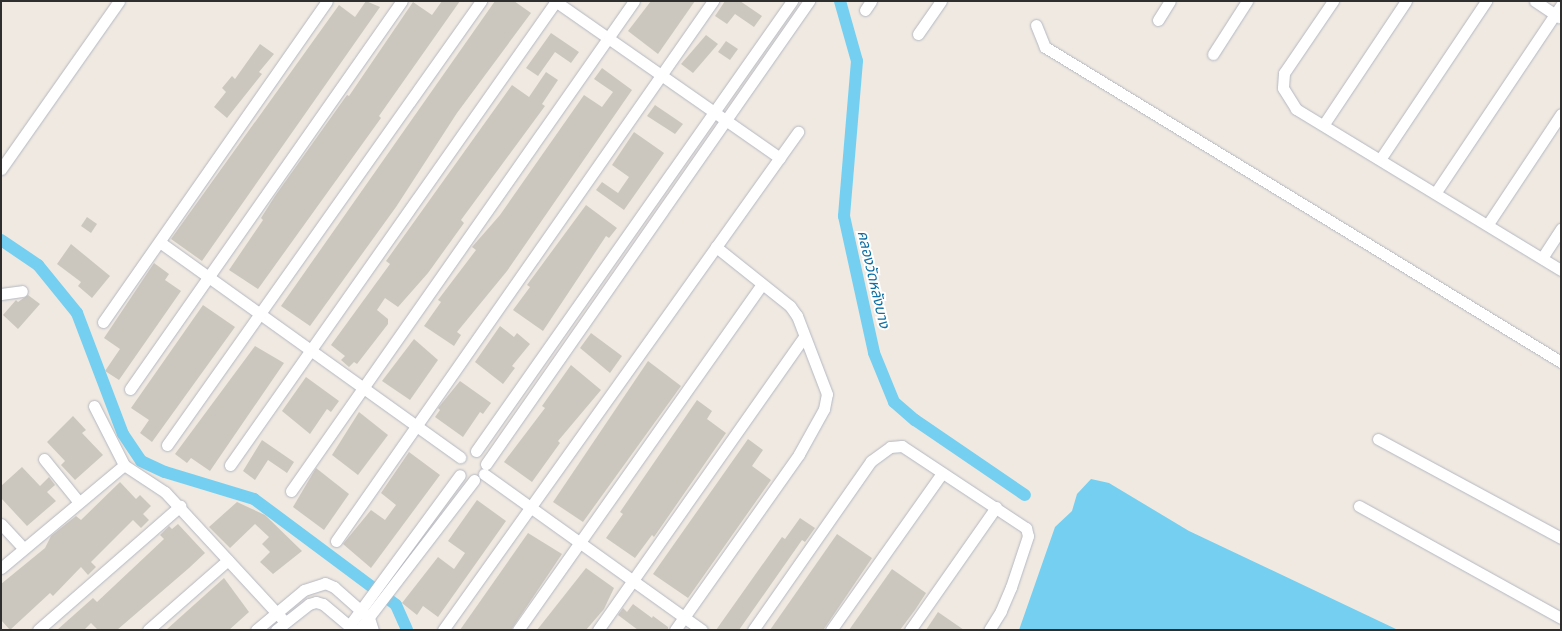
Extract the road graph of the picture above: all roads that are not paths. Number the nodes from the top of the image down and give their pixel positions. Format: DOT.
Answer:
graph roads {
  1 [pos="119,1"];
  2 [pos="327,1"];
  3 [pos="402,1"];
  4 [pos="481,1"];
  5 [pos="555,1"];
  6 [pos="634,1"];
  7 [pos="713,1"];
  8 [pos="792,1"];
  9 [pos="809,1"];
  10 [pos="941,1"];
  11 [pos="1170,1"];
  12 [pos="1247,1"];
  13 [pos="1333,1"];
  14 [pos="1406,1"];
  15 [pos="1486,1"];
  16 [pos="1536,1"];
  17 [pos="1559,12"];
  18 [pos="1158,20"];
  19 [pos="1036,25"];
  20 [pos="771,32"];
  21 [pos="918,34"];
  22 [pos="608,38"];
  23 [pos="784,39"];
  24 [pos="1213,54"];
  25 [pos="662,76"];
  26 [pos="714,112"];
  27 [pos="1561,114"];
  28 [pos="726,121"];
  29 [pos="1324,124"];
  30 [pos="798,132"];
  31 [pos="780,158"];
  32 [pos="1381,158"];
  33 [pos="1,169"];
  34 [pos="1436,192"];
  35 [pos="1488,224"];
  36 [pos="1561,229"];
  37 [pos="160,242"];
  38 [pos="716,247"];
  39 [pos="1542,258"];
  40 [pos="1561,270"];
  41 [pos="210,278"];
  42 [pos="593,284"];
  43 [pos="761,286"];
  44 [pos="22,291"];
  45 [pos="607,291"];
  46 [pos="1,294"];
  47 [pos="260,313"];
  48 [pos="103,322"];
  49 [pos="803,338"];
  50 [pos="310,350"];
  51 [pos="1561,362"];
  52 [pos="364,388"];
  53 [pos="130,389"];
  54 [pos="94,406"];
  55 [pos="416,425"];
  56 [pos="1378,439"];
  57 [pos="166,445"];
  58 [pos="476,451"];
  59 [pos="460,457"];
  60 [pos="44,459"];
  61 [pos="230,464"];
  62 [pos="124,465"];
  63 [pos="481,473"];
  64 [pos="942,473"];
  65 [pos="460,474"];
  66 [pos="291,490"];
  67 [pos="78,501"];
  68 [pos="180,506"];
  69 [pos="1359,506"];
  70 [pos="530,507"];
  71 [pos="996,507"];
  72 [pos="1,524"];
  73 [pos="1561,538"];
  74 [pos="336,541"];
  75 [pos="580,543"];
  76 [pos="23,548"];
  77 [pos="228,560"];
  78 [pos="1,568"];
  79 [pos="633,580"];
  80 [pos="276,612"];
  81 [pos="365,614"];
  82 [pos="684,617"];
  83 [pos="1561,618"];
  84 [pos="286,622"];
  85 [pos="354,628"];
  86 [pos="38,630"];
  87 [pos="148,630"];
  88 [pos="256,630"];
  89 [pos="276,630"];
  90 [pos="373,630"];
  91 [pos="443,630"];
  92 [pos="518,630"];
  93 [pos="598,630"];
  94 [pos="676,630"];
  95 [pos="702,630"];
  96 [pos="753,630"];
  97 [pos="831,630"];
  98 [pos="910,630"];
  99 [pos="988,630"];
  1 -- 33 [label="street"];
  2 -- 37 [label="street"];
  3 -- 41 [label="street"];
  4 -- 47 [label="street"];
  5 -- 22 [label="street"];
  5 -- 50 [label="street"];
  6 -- 22 [label="street"];
  7 -- 25 [label="street"];
  8 -- 20 [label="street"];
  9 -- 23 [label="street"];
  10 -- 21 [label="street"];
  11 -- 18 [label="street"];
  12 -- 24 [label="street"];
  13 -- 29 [label="street"];
  14 -- 29 [label="street"];
  15 -- 32 [label="street"];
  16 -- 17 [label="street"];
  17 -- 34 [label="street"];
  19 -- 51 [label="street"];
  20 -- 23 [label="street"];
  20 -- 26 [label="street"];
  22 -- 25 [label="street"];
  22 -- 52 [label="street"];
  23 -- 28 [label="street"];
  25 -- 26 [label="street"];
  25 -- 55 [label="street"];
  26 -- 28 [label="street"];
  26 -- 42 [label="street"];
  27 -- 35 [label="street"];
  28 -- 31 [label="street"];
  28 -- 45 [label="street"];
  29 -- 32 [label="street"];
  30 -- 31 [label="street"];
  31 -- 38 [label="street"];
  32 -- 34 [label="street"];
  34 -- 35 [label="street"];
  35 -- 39 [label="street"];
  36 -- 39 [label="street"];
  37 -- 41 [label="street"];
  37 -- 48 [label="street"];
  38 -- 43 [label="street"];
  38 -- 70 [label="street"];
  39 -- 40 [label="street"];
  41 -- 47 [label="street"];
  41 -- 53 [label="street"];
  42 -- 45 [label="street"];
  42 -- 58 [label="street"];
  43 -- 49 [label="street"];
  43 -- 75 [label="street"];
  44 -- 46 [label="street"];
  45 -- 63 [label="street"];
  47 -- 50 [label="street"];
  47 -- 57 [label="street"];
  49 -- 79 [label="street"];
  49 -- 82 [label="street"];
  50 -- 52 [label="street"];
  50 -- 61 [label="street"];
  52 -- 55 [label="street"];
  52 -- 66 [label="street"];
  54 -- 62 [label="street"];
  55 -- 59 [label="street"];
  55 -- 74 [label="street"];
  56 -- 73 [label="street"];
  58 -- 59 [label="street"];
  58 -- 63 [label="street"];
  59 -- 65 [label="street"];
  60 -- 67 [label="street"];
  62 -- 67 [label="street"];
  62 -- 68 [label="street"];
  63 -- 65 [label="street"];
  63 -- 70 [label="street"];
  63 -- 81 [label="street"];
  64 -- 71 [label="street"];
  64 -- 96 [label="street"];
  64 -- 97 [label="street"];
  65 -- 81 [label="street"];
  67 -- 76 [label="street"];
  68 -- 77 [label="street"];
  68 -- 86 [label="street"];
  69 -- 83 [label="street"];
  70 -- 75 [label="street"];
  70 -- 91 [label="street"];
  71 -- 98 [label="street"];
  71 -- 99 [label="street"];
  72 -- 76 [label="street"];
  75 -- 79 [label="street"];
  75 -- 92 [label="street"];
  76 -- 78 [label="street"];
  77 -- 80 [label="street"];
  77 -- 87 [label="street"];
  79 -- 82 [label="street"];
  79 -- 93 [label="street"];
  80 -- 81 [label="street"];
  80 -- 84 [label="street"];
  80 -- 88 [label="street"];
  81 -- 85 [label="street"];
  81 -- 90 [label="street"];
  82 -- 94 [label="street"];
  82 -- 95 [label="street"];
  84 -- 85 [label="street"];
  84 -- 89 [label="street"];
}
